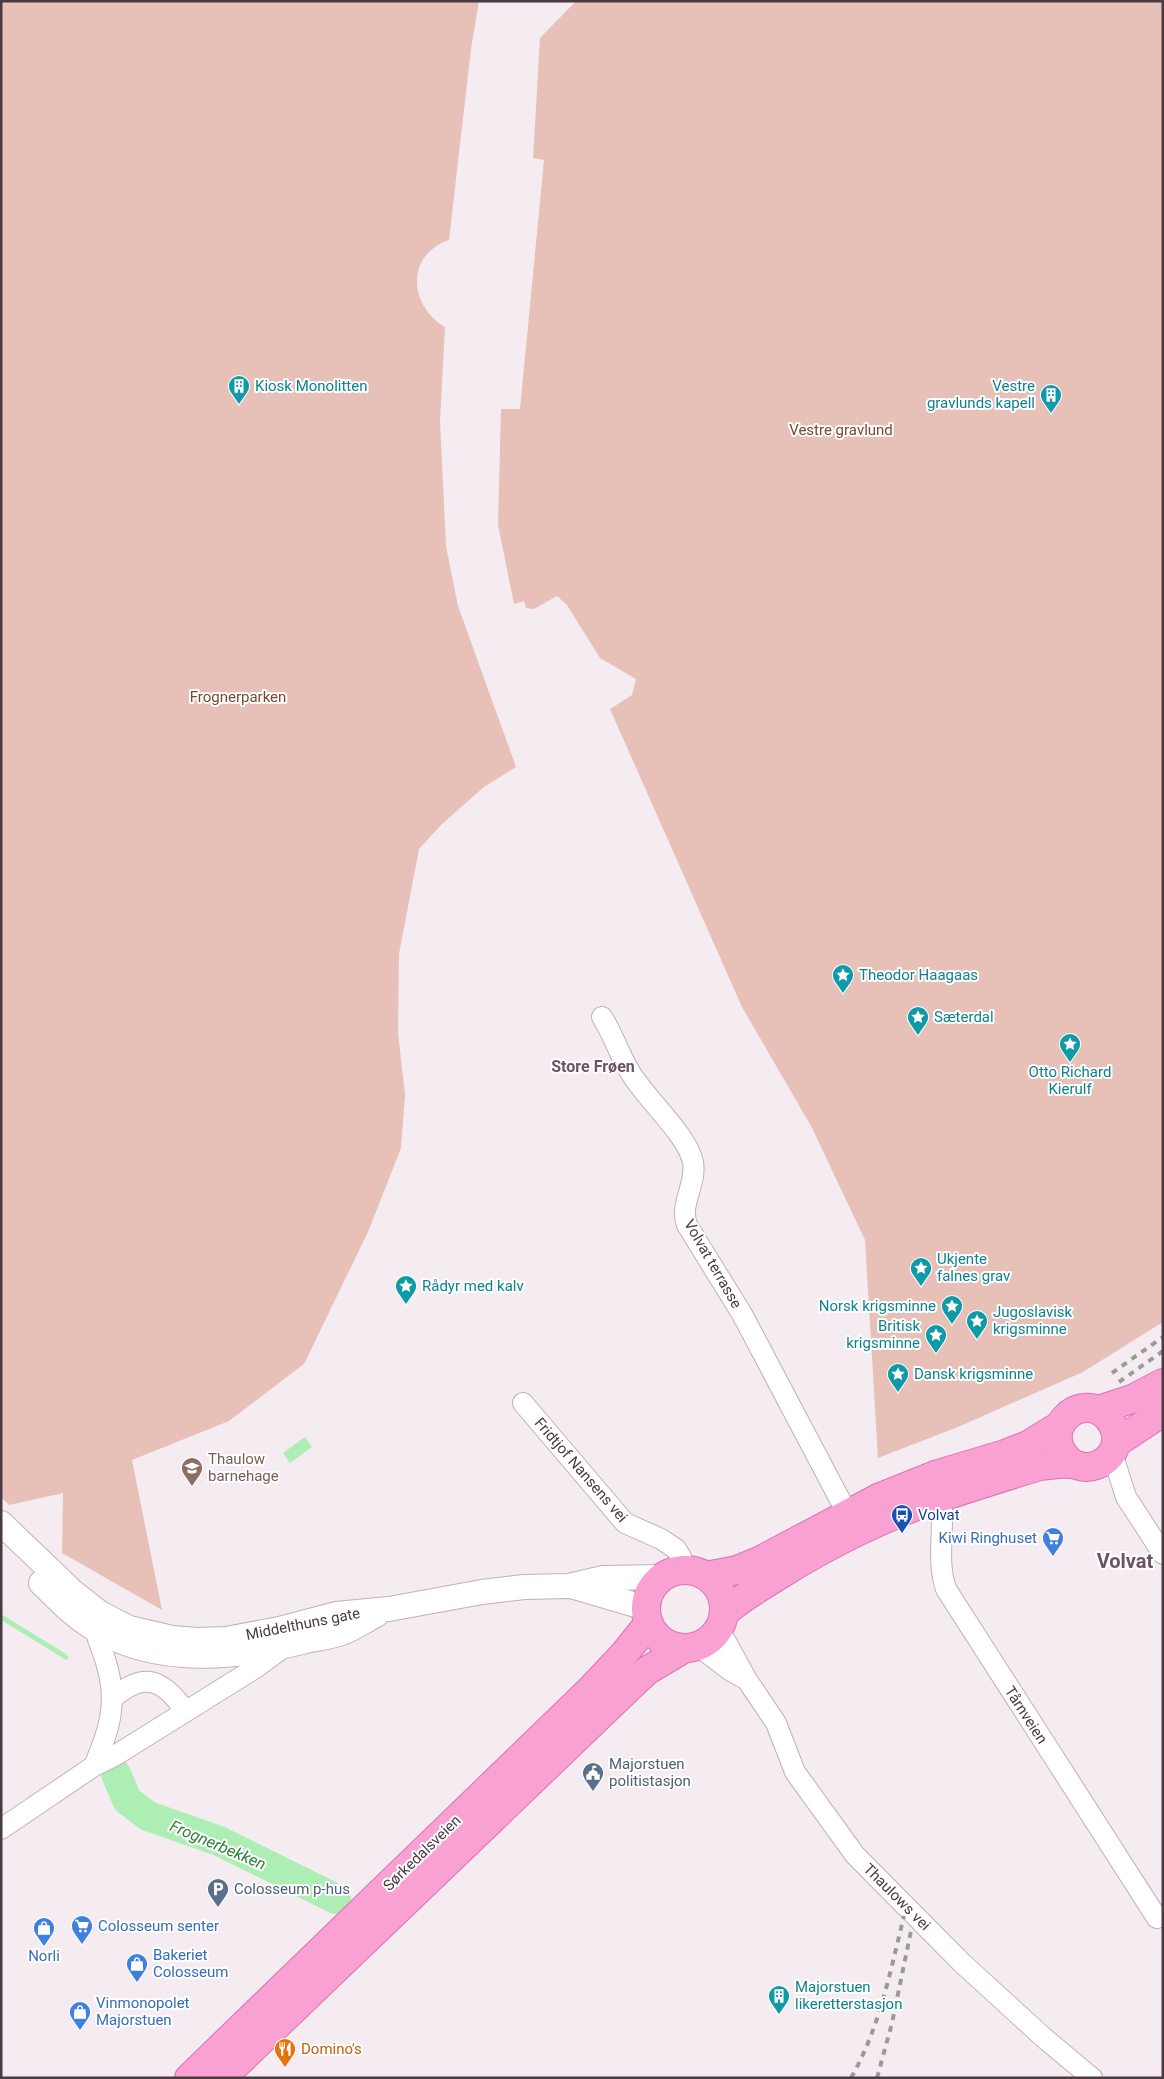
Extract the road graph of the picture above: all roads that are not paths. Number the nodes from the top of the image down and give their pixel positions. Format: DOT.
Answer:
graph roads {
  1 [pos="602,1017"];
  2 [pos="1163,1383"];
  3 [pos="523,1403"];
  4 [pos="1098,1410"];
  5 [pos="1163,1412"];
  6 [pos="1059,1426"];
  7 [pos="1114,1448"];
  8 [pos="1080,1466"];
  9 [pos="941,1497"];
  10 [pos="1126,1497"];
  11 [pos="846,1513"];
  12 [pos="1,1522"];
  13 [pos="1,1541"];
  14 [pos="1163,1554"];
  15 [pos="684,1574"];
  16 [pos="569,1586"];
  17 [pos="389,1609"];
  18 [pos="648,1615"];
  19 [pos="722,1621"];
  20 [pos="95,1629"];
  21 [pos="284,1646"];
  22 [pos="691,1647"];
  23 [pos="747,1680"];
  24 [pos="113,1698"];
  25 [pos="184,1711"];
  26 [pos="94,1766"];
  27 [pos="1,1829"];
  28 [pos="1157,1918"];
  29 [pos="189,2078"];
  30 [pos="222,2078"];
  31 [pos="1092,2078"];
  1 -- 11 [label="street, Volvat terrasse"];
  2 -- 4 [label="main road"];
  3 -- 15 [label="street, Fridtjof Nansens vei"];
  4 -- 6 [label="main road"];
  4 -- 7 [label="main road"];
  5 -- 7 [label="main road"];
  6 -- 8 [label="main road"];
  6 -- 11 [label="main road"];
  7 -- 8 [label="main road"];
  7 -- 10 [label="street"];
  8 -- 9 [label="main road"];
  8 -- 10 [label="street"];
  9 -- 19 [label="main road"];
  9 -- 28 [label="street, Tårnveien"];
  10 -- 14 [label="street"];
  11 -- 15 [label="main road"];
  12 -- 17 [label="street, Middelthuns gate"];
  13 -- 20 [label="street, Middelthuns gate"];
  15 -- 16 [label="street"];
  15 -- 18 [label="main road"];
  15 -- 19 [label="main road"];
  16 -- 17 [label="street"];
  16 -- 18 [label="street"];
  17 -- 21 [label="street, Middelthuns gate"];
  18 -- 22 [label="main road"];
  18 -- 29 [label="main road, Sørkedalsveien"];
  19 -- 22 [label="main road"];
  19 -- 23 [label="street, Thaulows vei"];
  20 -- 21 [label="street, Middelthuns gate"];
  20 -- 24 [label="street"];
  21 -- 25 [label="street"];
  22 -- 23 [label="street, Thaulows vei"];
  22 -- 30 [label="main road, Sørkedalsveien"];
  23 -- 31 [label="street, Thaulows vei"];
  24 -- 25 [label="street"];
  24 -- 26 [label="street"];
  25 -- 26 [label="street"];
  26 -- 27 [label="street"];
}
